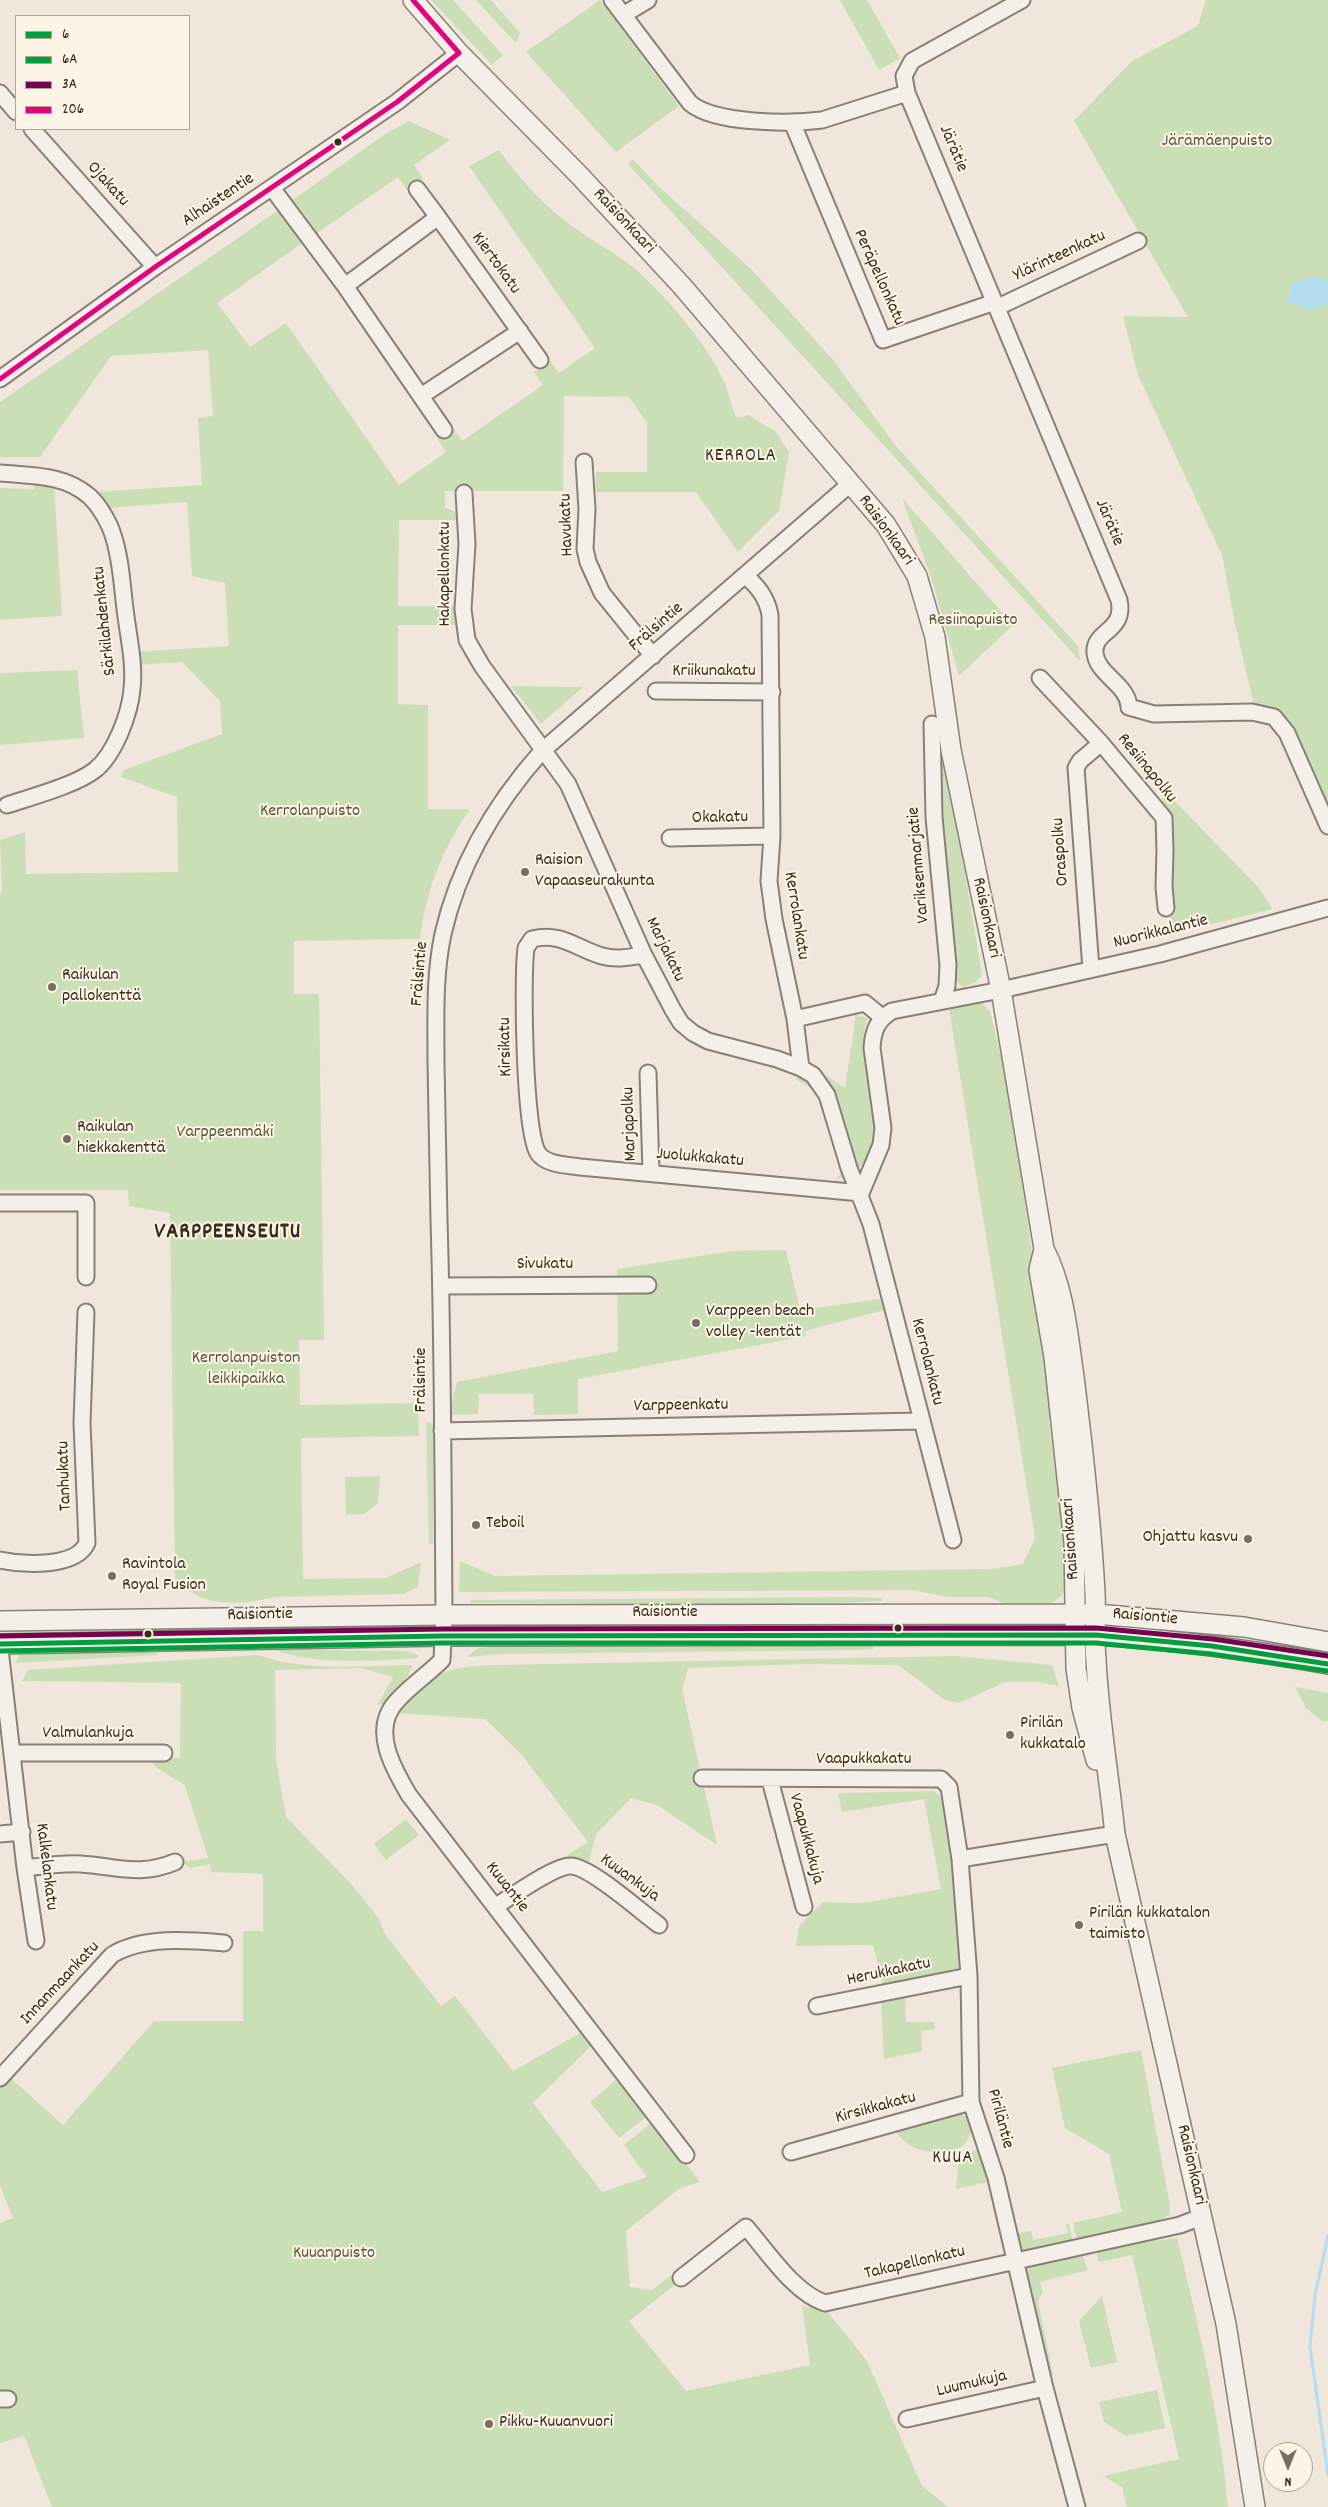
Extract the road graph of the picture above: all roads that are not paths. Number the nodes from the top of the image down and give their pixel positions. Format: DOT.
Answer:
graph roads {
  1 [pos="412,0"];
  2 [pos="612,0"];
  3 [pos="648,0"];
  4 [pos="1013,2"];
  5 [pos="623,16"];
  6 [pos="461,56"];
  7 [pos="0,93"];
  8 [pos="907,93"];
  9 [pos="15,111"];
  10 [pos="792,122"];
  11 [pos="33,130"];
  12 [pos="272,188"];
  13 [pos="417,189"];
  14 [pos="438,217"];
  15 [pos="1138,241"];
  16 [pos="155,267"];
  17 [pos="344,286"];
  18 [pos="996,304"];
  19 [pos="520,331"];
  20 [pos="540,360"];
  21 [pos="0,379"];
  22 [pos="421,396"];
  23 [pos="444,430"];
  24 [pos="584,462"];
  25 [pos="0,473"];
  26 [pos="850,484"];
  27 [pos="464,493"];
  28 [pos="745,575"];
  29 [pos="653,656"];
  30 [pos="1040,678"];
  31 [pos="656,691"];
  32 [pos="772,692"];
  33 [pos="932,724"];
  34 [pos="1101,743"];
  35 [pos="542,751"];
  36 [pos="7,805"];
  37 [pos="1328,826"];
  38 [pos="772,836"];
  39 [pos="670,838"];
  40 [pos="1166,908"];
  41 [pos="1328,908"];
  42 [pos="644,955"];
  43 [pos="1090,969"];
  44 [pos="1001,990"];
  45 [pos="942,1001"];
  46 [pos="882,1017"];
  47 [pos="795,1019"];
  48 [pos="801,1068"];
  49 [pos="648,1073"];
  50 [pos="538,1154"];
  51 [pos="651,1173"];
  52 [pos="861,1193"];
  53 [pos="0,1203"];
  54 [pos="1044,1249"];
  55 [pos="86,1277"];
  56 [pos="648,1285"];
  57 [pos="441,1286"];
  58 [pos="86,1312"];
  59 [pos="920,1421"];
  60 [pos="442,1431"];
  61 [pos="953,1540"];
  62 [pos="0,1560"];
  63 [pos="1076,1614"];
  64 [pos="1096,1614"];
  65 [pos="444,1615"];
  66 [pos="0,1621"];
  67 [pos="1076,1635"];
  68 [pos="1096,1635"];
  69 [pos="443,1636"];
  70 [pos="1328,1642"];
  71 [pos="0,1644"];
  72 [pos="0,1649"];
  73 [pos="1328,1664"];
  74 [pos="13,1753"];
  75 [pos="164,1753"];
  76 [pos="702,1778"];
  77 [pos="770,1780"];
  78 [pos="1115,1830"];
  79 [pos="22,1832"];
  80 [pos="0,1834"];
  81 [pos="960,1859"];
  82 [pos="175,1862"];
  83 [pos="25,1868"];
  84 [pos="496,1906"];
  85 [pos="804,1907"];
  86 [pos="659,1925"];
  87 [pos="36,1941"];
  88 [pos="224,1943"];
  89 [pos="969,1976"];
  90 [pos="817,2006"];
  91 [pos="0,2078"];
  92 [pos="970,2102"];
  93 [pos="791,2152"];
  94 [pos="686,2155"];
  95 [pos="1201,2217"];
  96 [pos="1017,2260"];
  97 [pos="681,2278"];
  98 [pos="1045,2388"];
  99 [pos="907,2419"];
  100 [pos="1077,2507"];
  101 [pos="1255,2507"];
  1 -- 6 [label="main road, Raisionkaari"];
  2 -- 5 [label="street"];
  3 -- 5 [label="street"];
  4 -- 8 [label="street"];
  5 -- 10 [label="street"];
  6 -- 12 [label="street, Alhaistentie"];
  6 -- 26 [label="main road, Raisionkaari"];
  7 -- 9 [label="street"];
  8 -- 10 [label="street"];
  8 -- 18 [label="street, Järätie"];
  10 -- 18 [label="street, Peräpellonkatu"];
  11 -- 16 [label="street, Ojakatu"];
  12 -- 16 [label="street, Alhaistentie"];
  12 -- 17 [label="street"];
  13 -- 14 [label="street, Kiertokatu"];
  14 -- 17 [label="street"];
  14 -- 19 [label="street, Kiertokatu"];
  15 -- 18 [label="street, Ylärinteenkatu"];
  16 -- 21 [label="street, Alhaistentie"];
  17 -- 22 [label="street"];
  18 -- 37 [label="street, Järätie"];
  19 -- 20 [label="street, Kiertokatu"];
  19 -- 22 [label="street"];
  22 -- 23 [label="street"];
  24 -- 29 [label="street, Havukatu"];
  25 -- 36 [label="street, Särkilahdenkatu"];
  26 -- 28 [label="street, Frälsintie"];
  26 -- 44 [label="main road, Raisionkaari"];
  27 -- 35 [label="street, Hakapellonkatu"];
  28 -- 29 [label="street, Frälsintie"];
  28 -- 32 [label="street, Kerrolankatu"];
  29 -- 35 [label="street, Frälsintie"];
  30 -- 34 [label="street, Resiinapolku"];
  31 -- 32 [label="street, Kriikunakatu"];
  32 -- 38 [label="street, Kerrolankatu"];
  33 -- 45 [label="street, Variksenmarjatie"];
  34 -- 40 [label="street, Resiinapolku"];
  34 -- 43 [label="street, Oraspolku"];
  35 -- 42 [label="street, Marjakatu"];
  35 -- 57 [label="street, Frälsintie"];
  38 -- 39 [label="street, Okakatu"];
  38 -- 47 [label="street, Kerrolankatu"];
  41 -- 43 [label="street, Nuorikkalantie"];
  42 -- 48 [label="street, Marjakatu"];
  42 -- 50 [label="street, Kirsikatu"];
  43 -- 44 [label="street, Nuorikkalantie"];
  44 -- 45 [label="street"];
  44 -- 54 [label="main road, Raisionkaari"];
  45 -- 46 [label="street"];
  46 -- 47 [label="street"];
  46 -- 52 [label="street"];
  47 -- 48 [label="street, Kerrolankatu"];
  48 -- 52 [label="street, Kerrolankatu"];
  49 -- 51 [label="street, Marjapolku"];
  50 -- 51 [label="street, Juolukkakatu"];
  51 -- 52 [label="street, Juolukkakatu"];
  52 -- 59 [label="street, Kerrolankatu"];
  53 -- 55 [label="street"];
  54 -- 63 [label="main road, Raisionkaari"];
  54 -- 64 [label="main road, Raisionkaari"];
  56 -- 57 [label="street, Sivukatu"];
  57 -- 60 [label="street, Frälsintie"];
  58 -- 62 [label="street, Tanhukatu"];
  59 -- 60 [label="street, Varppeenkatu"];
  59 -- 61 [label="street, Kerrolankatu"];
  60 -- 65 [label="street, Frälsintie"];
  63 -- 64 [label="main road, Raisiontie"];
  63 -- 65 [label="main road, Raisiontie"];
  63 -- 67 [label="main road, Raisionkaari"];
  64 -- 68 [label="main road, Raisionkaari"];
  64 -- 70 [label="main road, Raisiontie"];
  65 -- 66 [label="main road, Raisiontie"];
  65 -- 69 [label="street, Frälsintie"];
  67 -- 68 [label="main road, Raisiontie"];
  67 -- 69 [label="main road, Raisiontie"];
  67 -- 78 [label="main road, Raisionkaari"];
  68 -- 73 [label="main road, Raisiontie"];
  68 -- 78 [label="main road, Raisionkaari"];
  69 -- 71 [label="main road, Raisiontie"];
  69 -- 84 [label="street, Kuuantie"];
  72 -- 74 [label="street, Kalkelankatu"];
  74 -- 75 [label="street, Valmulankuja"];
  74 -- 79 [label="street, Kalkelankatu"];
  76 -- 77 [label="street, Vaapukkakatu"];
  77 -- 81 [label="street, Vaapukkakatu"];
  77 -- 85 [label="street, Vaapukkakuja"];
  78 -- 81 [label="street"];
  78 -- 95 [label="main road, Raisionkaari"];
  79 -- 80 [label="street"];
  79 -- 83 [label="street, Kalkelankatu"];
  81 -- 89 [label="street, Piriläntie"];
  82 -- 83 [label="street"];
  83 -- 87 [label="street, Kalkelankatu"];
  84 -- 86 [label="street, Kuuankuja"];
  84 -- 94 [label="street, Kuuantie"];
  88 -- 91 [label="street, Innanmaankatu"];
  89 -- 90 [label="street, Herukkakatu"];
  89 -- 92 [label="street, Piriläntie"];
  92 -- 93 [label="street, Kirsikkakatu"];
  92 -- 96 [label="street, Piriläntie"];
  95 -- 96 [label="street, Takapellonkatu"];
  95 -- 101 [label="main road, Raisionkaari"];
  96 -- 97 [label="street, Takapellonkatu"];
  96 -- 98 [label="street, Piriläntie"];
  98 -- 99 [label="street, Luumukuja"];
  98 -- 100 [label="street, Piriläntie"];
}
